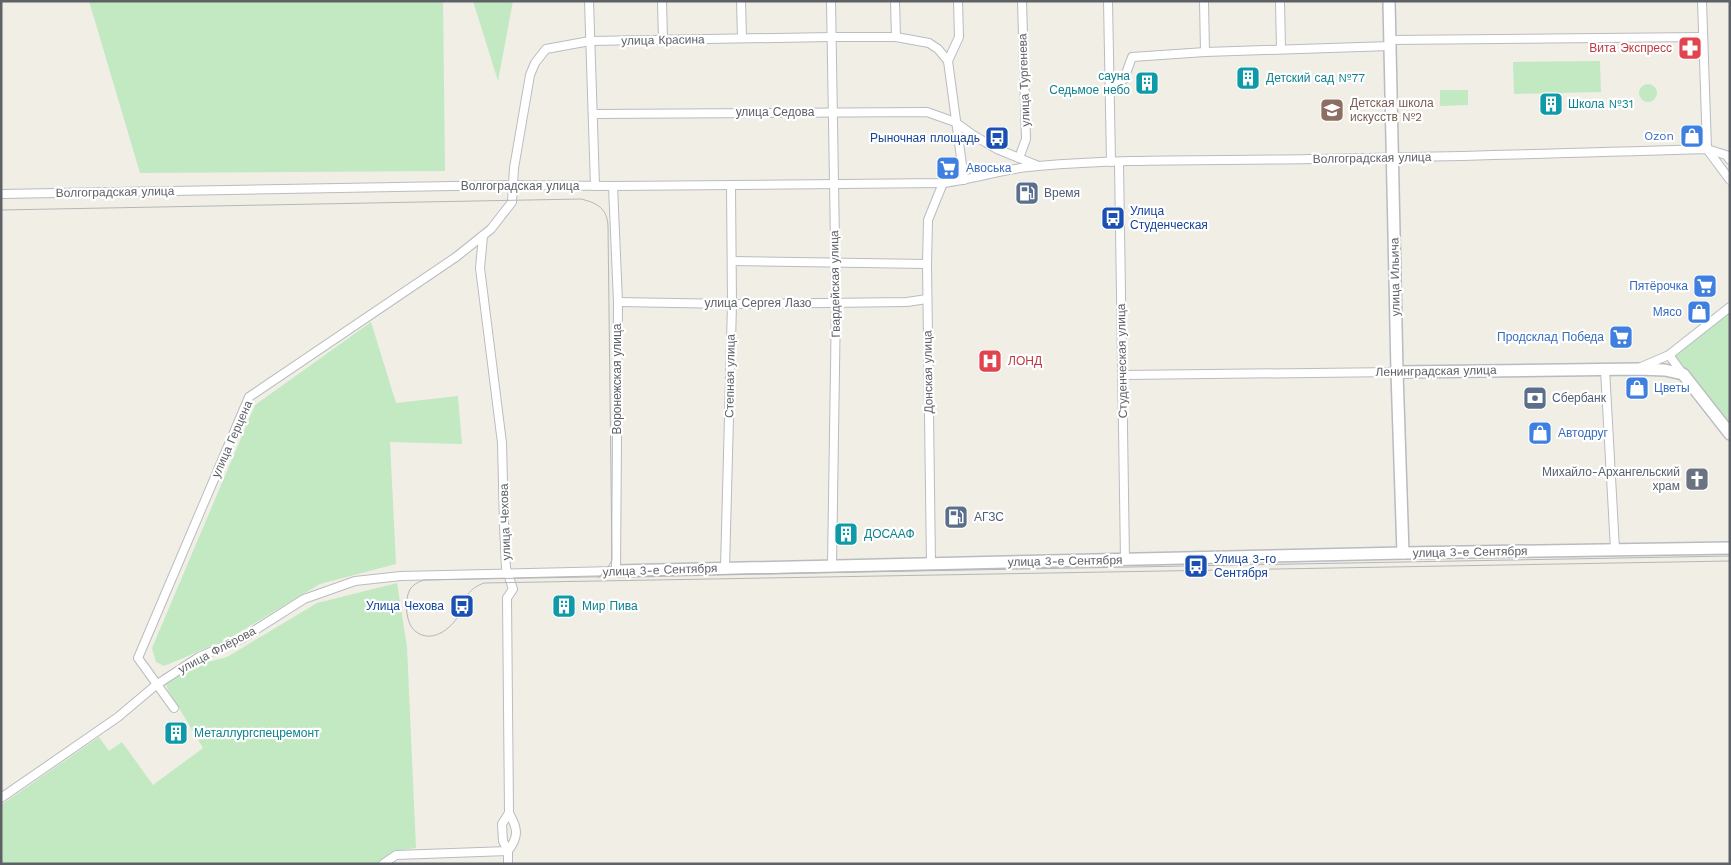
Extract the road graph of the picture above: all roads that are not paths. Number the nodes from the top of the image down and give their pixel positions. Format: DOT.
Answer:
graph roads {
  1 [pos="589,1"];
  2 [pos="662,1"];
  3 [pos="741,1"];
  4 [pos="831,1"];
  5 [pos="895,1"];
  6 [pos="958,1"];
  7 [pos="1022,1"];
  8 [pos="1108,1"];
  9 [pos="1204,1"];
  10 [pos="1280,1"];
  11 [pos="1389,1"];
  12 [pos="1702,1"];
  13 [pos="832,37"];
  14 [pos="1702,37"];
  15 [pos="742,38"];
  16 [pos="896,38"];
  17 [pos="664,40"];
  18 [pos="590,41"];
  19 [pos="1390,43"];
  20 [pos="1281,49"];
  21 [pos="1205,52"];
  22 [pos="948,61"];
  23 [pos="1109,89"];
  24 [pos="832,112"];
  25 [pos="594,114"];
  26 [pos="955,122"];
  27 [pos="1707,149"];
  28 [pos="1019,158"];
  29 [pos="1392,158"];
  30 [pos="1730,160"];
  31 [pos="1111,162"];
  32 [pos="1119,162"];
  33 [pos="1038,166"];
  34 [pos="964,180"];
  35 [pos="1730,180"];
  36 [pos="943,183"];
  37 [pos="834,184"];
  38 [pos="513,185"];
  39 [pos="732,185"];
  40 [pos="595,186"];
  41 [pos="613,186"];
  42 [pos="1,194"];
  43 [pos="483,236"];
  44 [pos="732,261"];
  45 [pos="836,262"];
  46 [pos="927,264"];
  47 [pos="927,299"];
  48 [pos="618,302"];
  49 [pos="836,303"];
  50 [pos="732,304"];
  51 [pos="1730,307"];
  52 [pos="1669,355"];
  53 [pos="1605,369"];
  54 [pos="1638,369"];
  55 [pos="1397,372"];
  56 [pos="1683,374"];
  57 [pos="1123,375"];
  58 [pos="1730,434"];
  59 [pos="1730,548"];
  60 [pos="1615,549"];
  61 [pos="1403,553"];
  62 [pos="1125,560"];
  63 [pos="931,564"];
  64 [pos="832,566"];
  65 [pos="725,568"];
  66 [pos="616,571"];
  67 [pos="510,575"];
  68 [pos="401,576"];
  69 [pos="156,685"];
  70 [pos="174,708"];
  71 [pos="1,798"];
  72 [pos="509,813"];
  73 [pos="508,851"];
  74 [pos="383,864"];
  75 [pos="508,864"];
  1 -- 18 [label="street"];
  2 -- 17 [label="street"];
  3 -- 15 [label="street"];
  4 -- 13 [label="street, Гвардейская улица"];
  5 -- 16 [label="street"];
  6 -- 22 [label="street"];
  7 -- 28 [label="street, улица Тургенева"];
  8 -- 23 [label="street"];
  9 -- 21 [label="street"];
  10 -- 20 [label="street"];
  11 -- 19 [label="street, улица Ильича"];
  12 -- 14 [label="street"];
  13 -- 15 [label="street, улица Красина"];
  13 -- 16 [label="street, улица Красина"];
  13 -- 24 [label="street, Гвардейская улица"];
  14 -- 19 [label="street"];
  14 -- 27 [label="street"];
  15 -- 17 [label="street, улица Красина"];
  16 -- 22 [label="street, улица Красина"];
  17 -- 18 [label="street, улица Красина"];
  18 -- 25 [label="street"];
  18 -- 38 [label="street, улица Красина"];
  19 -- 20 [label="street"];
  19 -- 29 [label="street, улица Ильича"];
  20 -- 21 [label="street"];
  21 -- 23 [label="street"];
  22 -- 26 [label="street"];
  23 -- 31 [label="street"];
  24 -- 25 [label="street, улица Седова"];
  24 -- 26 [label="street, улица Седова"];
  24 -- 37 [label="street, Гвардейская улица"];
  25 -- 40 [label="street"];
  26 -- 28 [label="street, улица Седова"];
  26 -- 34 [label="street"];
  27 -- 29 [label="street, Волгоградская улица"];
  27 -- 30 [label="street"];
  27 -- 35 [label="street"];
  28 -- 33 [label="street, Волгоградская улица"];
  29 -- 32 [label="street, Волгоградская улица"];
  29 -- 55 [label="street, улица Ильича"];
  31 -- 32 [label="street, Волгоградская улица"];
  31 -- 33 [label="street, Волгоградская улица"];
  32 -- 57 [label="street, Студенческая улица"];
  33 -- 34 [label="street, Волгоградская улица"];
  34 -- 36 [label="street, Волгоградская улица"];
  36 -- 37 [label="street, Волгоградская улица"];
  36 -- 46 [label="street, Донская улица"];
  37 -- 39 [label="street, Волгоградская улица"];
  37 -- 45 [label="street, Гвардейская улица"];
  38 -- 40 [label="street, Волгоградская улица"];
  38 -- 42 [label="street, Волгоградская улица"];
  38 -- 43 [label="street, улица Герцена"];
  39 -- 41 [label="street, Волгоградская улица"];
  39 -- 44 [label="street, Степная улица"];
  40 -- 41 [label="street, Волгоградская улица"];
  41 -- 48 [label="street, Воронежская улица"];
  43 -- 67 [label="street, улица Чехова"];
  43 -- 69 [label="street, улица Герцена"];
  44 -- 45 [label="street"];
  44 -- 50 [label="street, Степная улица"];
  45 -- 46 [label="street"];
  45 -- 49 [label="street, Гвардейская улица"];
  46 -- 47 [label="street, Донская улица"];
  47 -- 49 [label="street, улица Сергея Лазо"];
  47 -- 63 [label="street, Донская улица"];
  48 -- 50 [label="street, улица Сергея Лазо"];
  48 -- 66 [label="street, Воронежская улица"];
  49 -- 50 [label="street, улица Сергея Лазо"];
  49 -- 64 [label="street, Гвардейская улица"];
  50 -- 65 [label="street, Степная улица"];
  51 -- 52 [label="street, Ленинградская улица"];
  52 -- 54 [label="street, Ленинградская улица"];
  52 -- 56 [label="street"];
  53 -- 54 [label="street, Ленинградская улица"];
  53 -- 55 [label="street, Ленинградская улица"];
  53 -- 60 [label="street"];
  54 -- 56 [label="street"];
  55 -- 57 [label="street, Ленинградская улица"];
  55 -- 61 [label="street, улица Ильича"];
  56 -- 58 [label="street"];
  57 -- 62 [label="street, Студенческая улица"];
  59 -- 60 [label="street, улица 3-е Сентября"];
  60 -- 61 [label="street, улица 3-е Сентября"];
  61 -- 62 [label="street, улица 3-е Сентября"];
  62 -- 63 [label="street, улица 3-е Сентября"];
  63 -- 64 [label="street, улица 3-е Сентября"];
  64 -- 65 [label="street, улица 3-е Сентября"];
  65 -- 66 [label="street, улица 3-е Сентября"];
  66 -- 67 [label="street, улица 3-е Сентября"];
  67 -- 68 [label="street, улица 3-е Сентября"];
  67 -- 72 [label="street, улица Чехова"];
  68 -- 69 [label="street, улица Флёрова"];
  69 -- 70 [label="street, улица Герцена"];
  69 -- 71 [label="street, улица Флёрова"];
  72 -- 73 [label="street, улица Чехова"];
  72 -- 73 [label="street"];
  73 -- 74 [label="street"];
  73 -- 75 [label="street, улица Чехова"];
}
